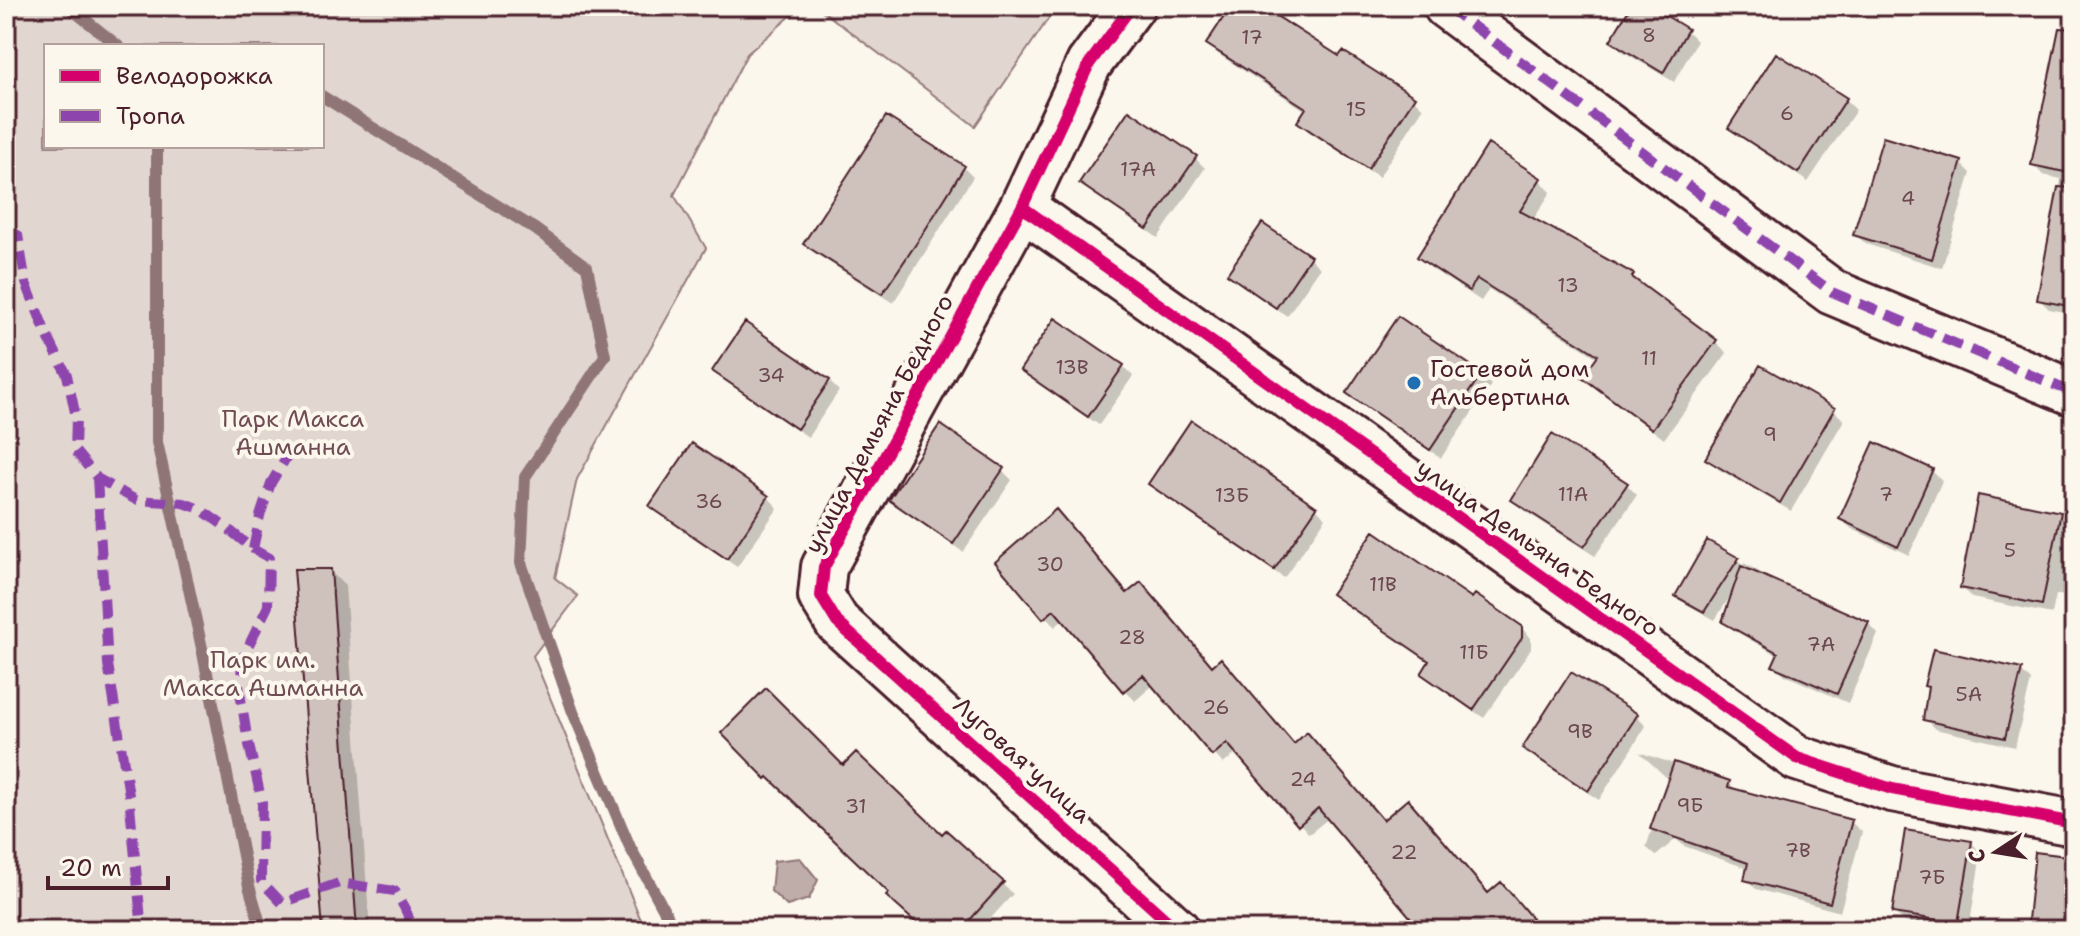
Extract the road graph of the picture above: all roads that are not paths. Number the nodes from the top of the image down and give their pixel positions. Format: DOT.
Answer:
graph roads {
  1 [pos="1132,6"];
  2 [pos="1446,6"];
  3 [pos="1022,207"];
  4 [pos="2074,393"];
  5 [pos="837,622"];
  6 [pos="2074,823"];
  7 [pos="1177,930"];
  1 -- 3 [label="street, улица Демьяна Бедного"];
  2 -- 4 [label="street"];
  3 -- 5 [label="street, улица Демьяна Бедного"];
  3 -- 6 [label="street, улица Демьяна Бедного"];
  5 -- 7 [label="street, Луговая улица"];
}
